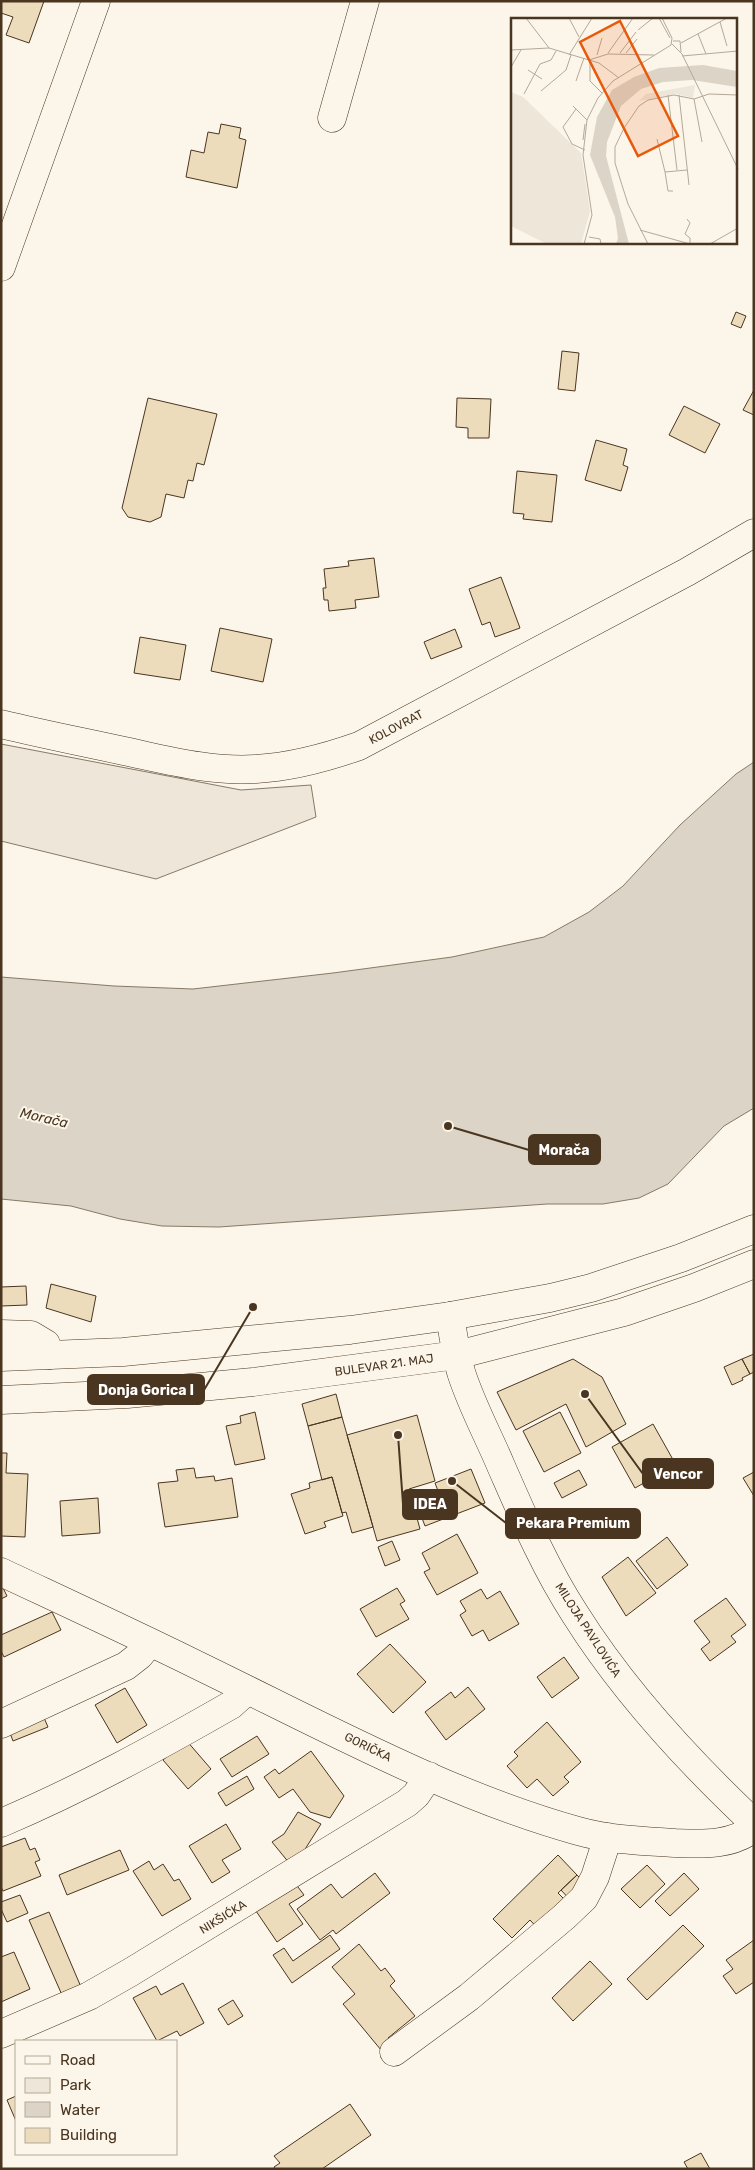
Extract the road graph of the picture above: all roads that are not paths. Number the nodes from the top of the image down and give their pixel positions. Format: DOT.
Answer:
graph roads {
  1 [pos="96,1"];
  2 [pos="365,1"];
  3 [pos="332,118"];
  4 [pos="1,267"];
  5 [pos="754,533"];
  6 [pos="1,724"];
  7 [pos="754,1228"];
  8 [pos="754,1264"];
  9 [pos="450,1316"];
  10 [pos="1,1334"];
  11 [pos="49,1355"];
  12 [pos="457,1355"];
  13 [pos="1,1357"];
  14 [pos="51,1398"];
  15 [pos="1,1400"];
  16 [pos="1,1572"];
  17 [pos="150,1642"];
  18 [pos="246,1689"];
  19 [pos="1,1724"];
  20 [pos="429,1776"];
  21 [pos="751,1815"];
  22 [pos="1,1823"];
  23 [pos="608,1837"];
  24 [pos="1,2034"];
  25 [pos="394,2052"];
  1 -- 4 [label="street"];
  2 -- 3 [label="street"];
  5 -- 6 [label="street, KOLOVRAT"];
  7 -- 9 [label="street"];
  8 -- 12 [label="street, BULEVAR 21. MAJ"];
  9 -- 11 [label="street"];
  9 -- 12 [label="street, MILOJA PAVLOVIĆA"];
  10 -- 11 [label="street"];
  11 -- 13 [label="street"];
  11 -- 14 [label="street"];
  12 -- 14 [label="street, BULEVAR 21. MAJ"];
  12 -- 21 [label="street, MILOJA PAVLOVIĆA"];
  14 -- 15 [label="street, BULEVAR 21. MAJ"];
  16 -- 17 [label="street, GORIČKA"];
  17 -- 18 [label="street, GORIČKA"];
  17 -- 19 [label="street"];
  18 -- 20 [label="street, GORIČKA"];
  18 -- 22 [label="street"];
  20 -- 23 [label="street, GORIČKA"];
  20 -- 24 [label="street, NIKŠIĆKA"];
  21 -- 23 [label="street, GORIČKA"];
  23 -- 25 [label="street"];
}
